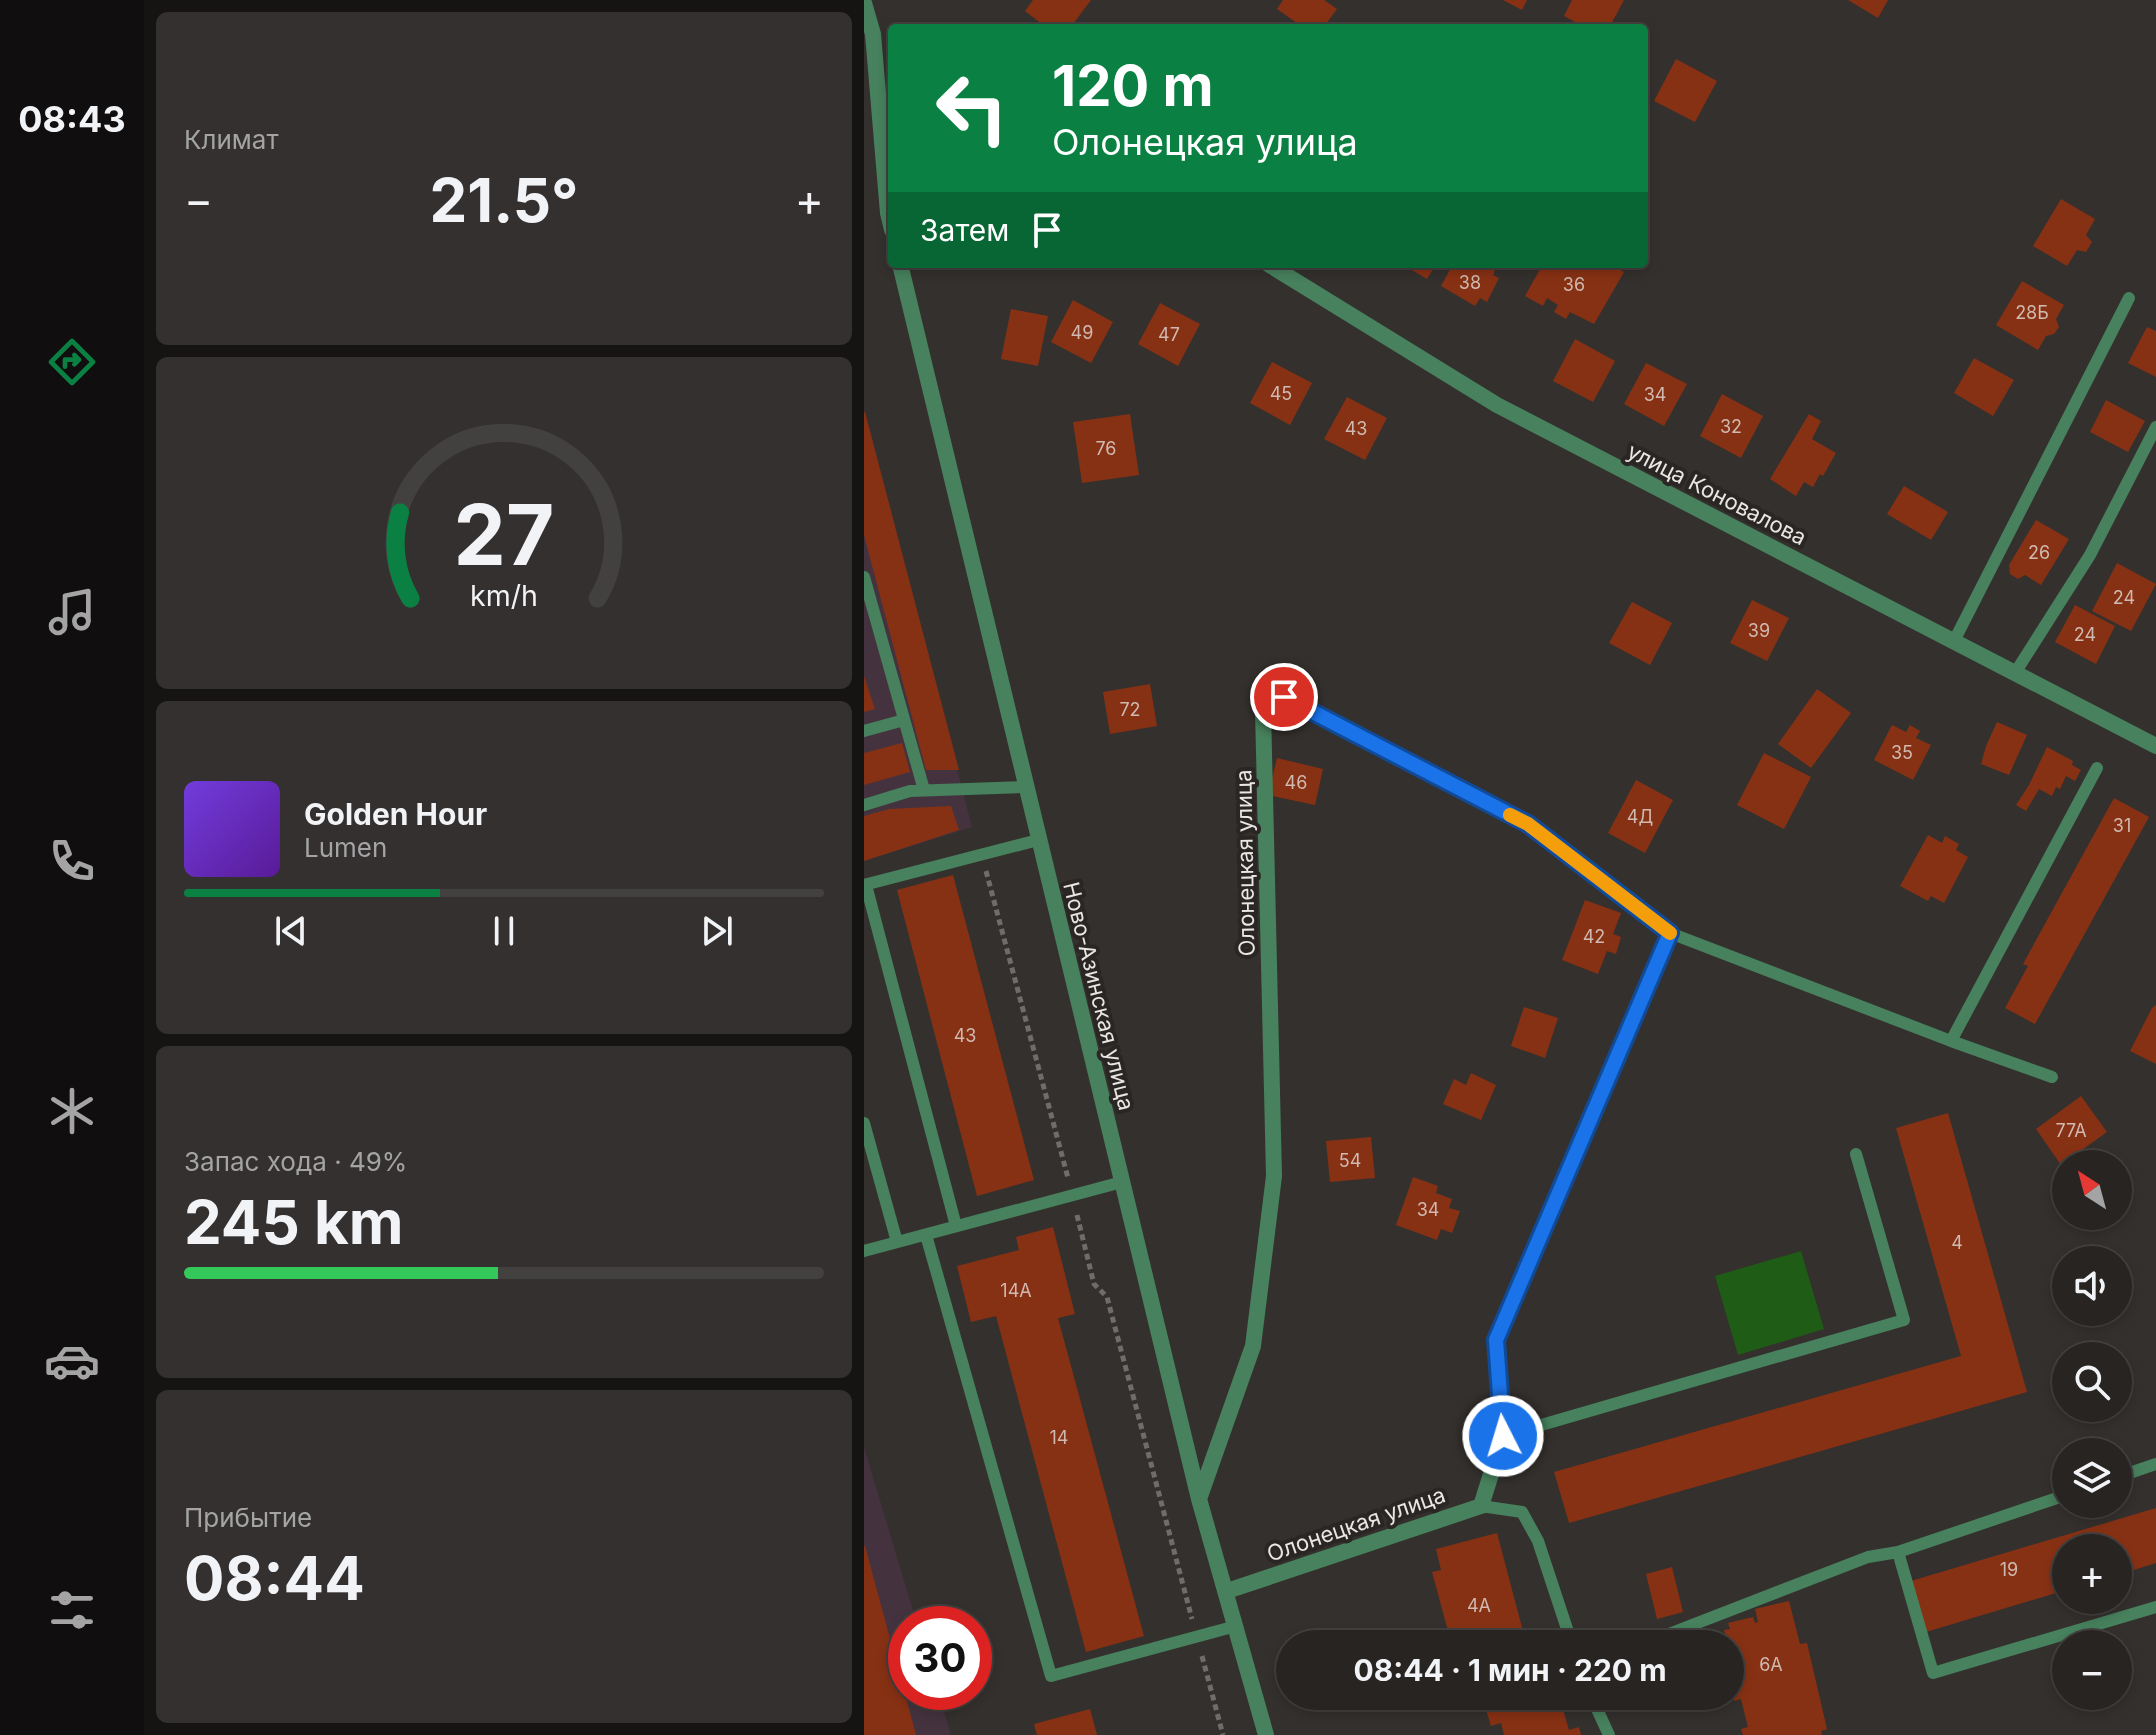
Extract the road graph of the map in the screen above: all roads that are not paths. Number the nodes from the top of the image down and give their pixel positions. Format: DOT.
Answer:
graph roads {
  1 [pos="864,3"];
  2 [pos="888,213"];
  3 [pos="901,268"];
  4 [pos="1274,268"];
  5 [pos="2129,298"];
  6 [pos="2156,427"];
  7 [pos="864,577"];
  8 [pos="1954,641"];
  9 [pos="2015,673"];
  10 [pos="904,720"];
  11 [pos="864,731"];
  12 [pos="2156,746"];
  13 [pos="2097,768"];
  14 [pos="1025,787"];
  15 [pos="924,790"];
  16 [pos="864,805"];
  17 [pos="1038,840"];
  18 [pos="865,885"];
  19 [pos="1670,933"];
  20 [pos="1951,1041"];
  21 [pos="2052,1077"];
  22 [pos="864,1123"];
  23 [pos="1856,1154"];
  24 [pos="1122,1182"];
  25 [pos="956,1226"];
  26 [pos="926,1235"];
  27 [pos="897,1242"];
  28 [pos="864,1251"];
  29 [pos="1503,1436"];
  30 [pos="2156,1464"];
  31 [pos="2132,1472"];
  32 [pos="1199,1499"];
  33 [pos="2052,1500"];
  34 [pos="1481,1506"];
  35 [pos="1898,1552"];
  36 [pos="1227,1591"];
  37 [pos="2156,1607"];
  38 [pos="1236,1626"];
  39 [pos="1567,1630"];
  40 [pos="1679,1630"];
  41 [pos="1597,1710"];
  42 [pos="1266,1735"];
  43 [pos="1609,1735"];
  1 -- 2 [label="street"];
  3 -- 14 [label="street, Ново-Азинская улица"];
  4 -- 8 [label="street, улица Коновалова"];
  5 -- 8 [label="lane"];
  6 -- 9 [label="lane"];
  7 -- 10 [label="lane"];
  8 -- 9 [label="street, улица Коновалова"];
  9 -- 12 [label="street, улица Коновалова"];
  10 -- 11 [label="lane"];
  10 -- 15 [label="lane"];
  13 -- 20 [label="lane"];
  14 -- 15 [label="lane"];
  14 -- 17 [label="street, Ново-Азинская улица"];
  15 -- 16 [label="lane"];
  17 -- 18 [label="lane"];
  17 -- 24 [label="street, Ново-Азинская улица"];
  18 -- 25 [label="lane"];
  19 -- 20 [label="lane"];
  19 -- 29 [label="street, Олонецкая улица"];
  19 -- 32 [label="street, Олонецкая улица"];
  20 -- 21 [label="lane"];
  22 -- 27 [label="lane"];
  23 -- 29 [label="lane"];
  24 -- 25 [label="lane"];
  24 -- 32 [label="street, Ново-Азинская улица"];
  25 -- 26 [label="lane"];
  26 -- 27 [label="lane"];
  26 -- 38 [label="lane"];
  27 -- 28 [label="lane"];
  29 -- 34 [label="street, Олонецкая улица"];
  30 -- 31 [label="lane"];
  32 -- 36 [label="street, Ново-Азинская улица"];
  33 -- 35 [label="lane"];
  34 -- 36 [label="street, Олонецкая улица"];
  34 -- 39 [label="lane"];
  35 -- 37 [label="lane"];
  35 -- 40 [label="lane"];
  36 -- 38 [label="street, Ново-Азинская улица"];
  38 -- 42 [label="street, Ново-Азинская улица"];
  41 -- 43 [label="lane"];
}
